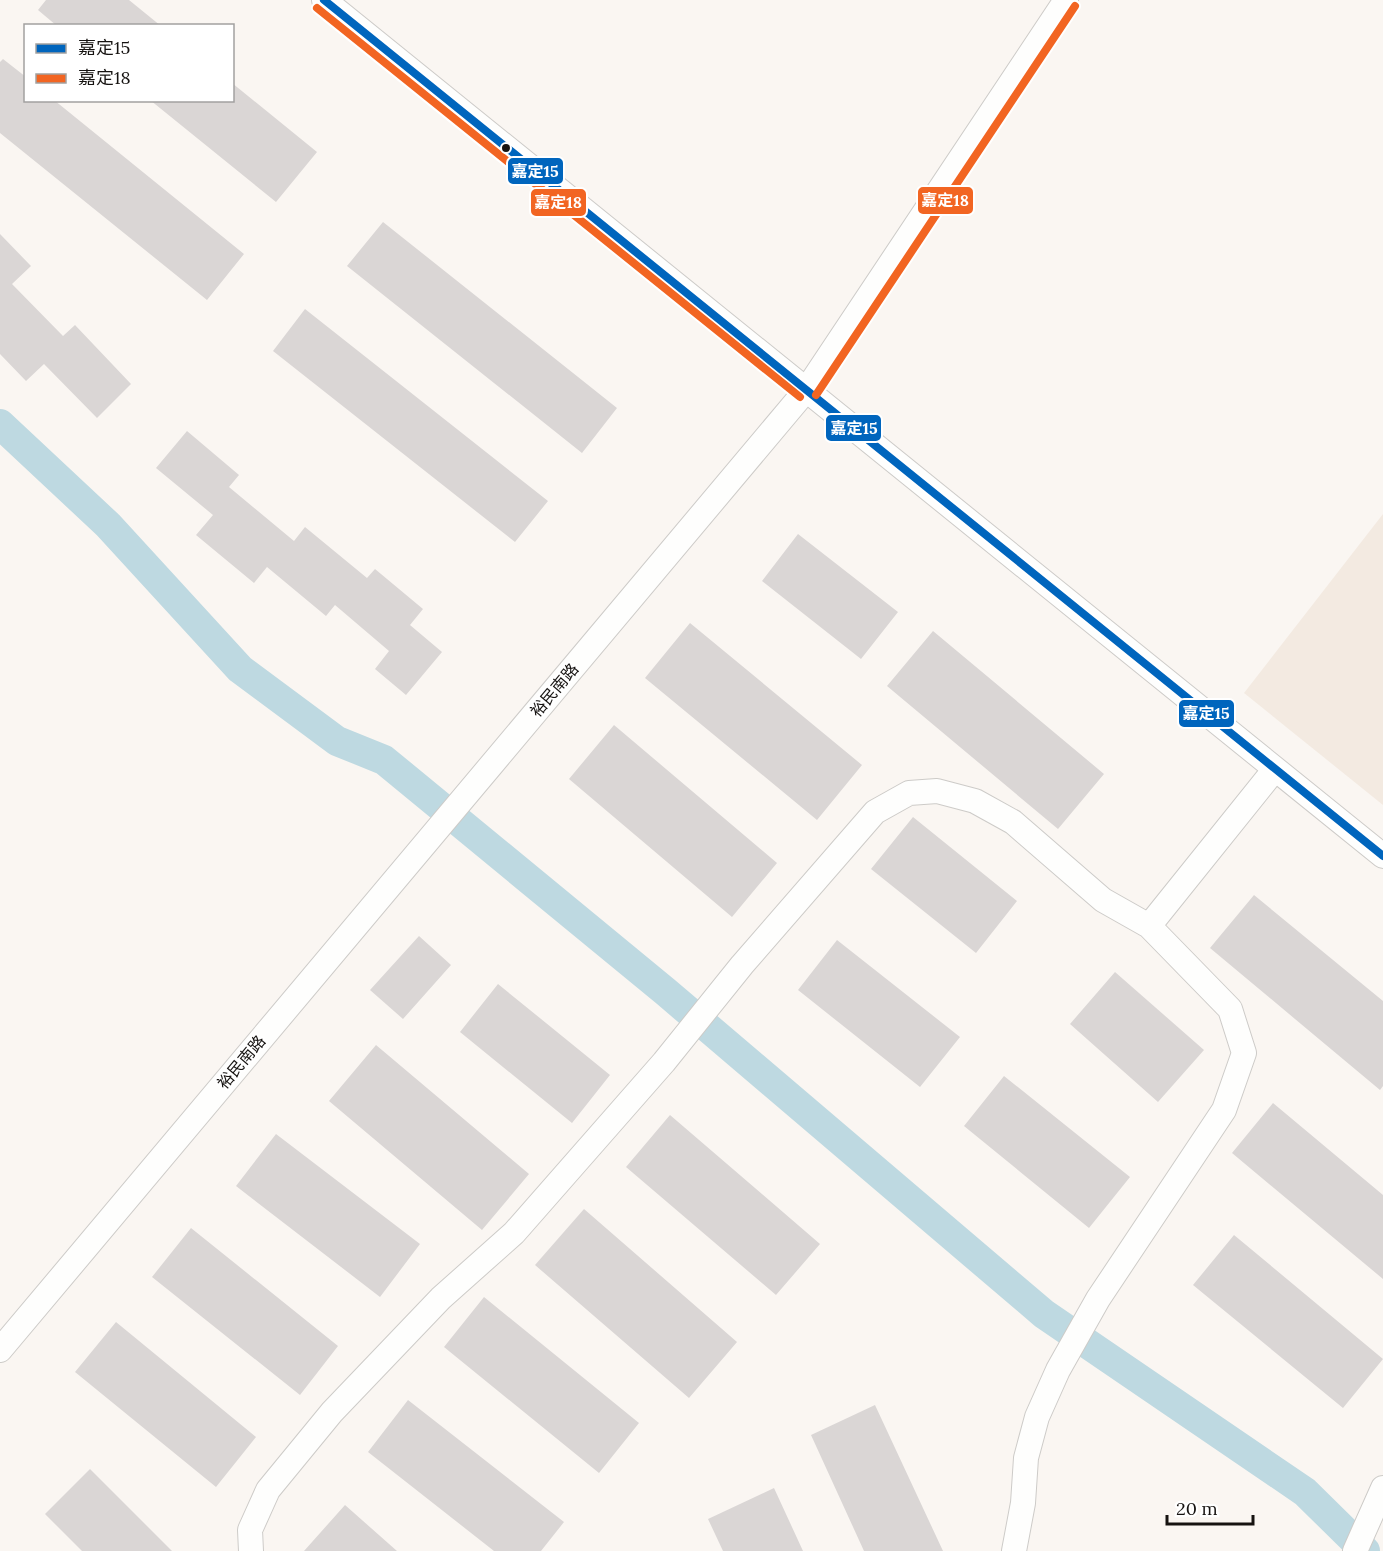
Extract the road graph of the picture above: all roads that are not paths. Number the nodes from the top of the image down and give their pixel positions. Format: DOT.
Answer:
graph roads {
  1 [pos="324,0"];
  2 [pos="1066,0"];
  3 [pos="807,389"];
  4 [pos="1275,769"];
  5 [pos="1383,856"];
  6 [pos="1149,926"];
  7 [pos="0,1350"];
  8 [pos="1383,1488"];
  9 [pos="251,1551"];
  10 [pos="1014,1551"];
  11 [pos="1355,1551"];
  1 -- 3 [label="street"];
  2 -- 3 [label="street, 裕民南路"];
  3 -- 4 [label="street"];
  3 -- 7 [label="street, 裕民南路"];
  4 -- 5 [label="street"];
  4 -- 6 [label="street"];
  6 -- 9 [label="street"];
  6 -- 10 [label="street"];
  8 -- 11 [label="street"];
}
